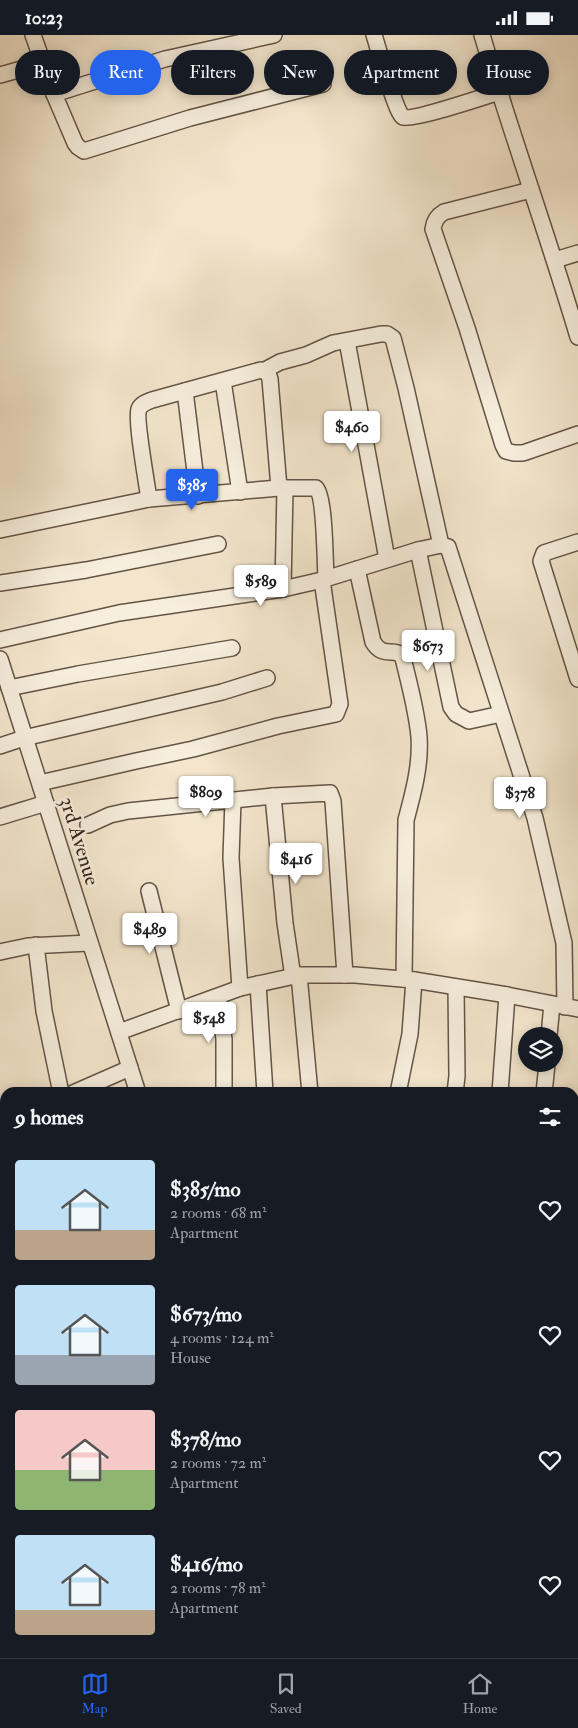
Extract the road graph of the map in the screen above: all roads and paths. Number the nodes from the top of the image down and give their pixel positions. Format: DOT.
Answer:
graph roads {
  1 [pos="33,35"];
  2 [pos="274,35"];
  3 [pos="374,35"];
  4 [pos="482,35"];
  5 [pos="38,50"];
  6 [pos="486,50"];
  7 [pos="15,71"];
  8 [pos="0,75"];
  9 [pos="80,86"];
  10 [pos="54,95"];
  11 [pos="281,95"];
  12 [pos="489,95"];
  13 [pos="500,95"];
  14 [pos="531,191"];
  15 [pos="578,253"];
  16 [pos="556,261"];
  17 [pos="578,337"];
  18 [pos="346,341"];
  19 [pos="265,370"];
  20 [pos="223,381"];
  21 [pos="185,391"];
  22 [pos="578,434"];
  23 [pos="282,488"];
  24 [pos="240,493"];
  25 [pos="198,496"];
  26 [pos="149,499"];
  27 [pos="0,530"];
  28 [pos="578,542"];
  29 [pos="218,544"];
  30 [pos="441,545"];
  31 [pos="418,550"];
  32 [pos="387,559"];
  33 [pos="357,569"];
  34 [pos="324,579"];
  35 [pos="0,583"];
  36 [pos="283,589"];
  37 [pos="0,640"];
  38 [pos="232,648"];
  39 [pos="0,659"];
  40 [pos="267,678"];
  41 [pos="578,679"];
  42 [pos="9,688"];
  43 [pos="501,714"];
  44 [pos="24,738"];
  45 [pos="0,745"];
  46 [pos="40,783"];
  47 [pos="273,796"];
  48 [pos="233,800"];
  49 [pos="46,803"];
  50 [pos="0,817"];
  51 [pos="88,825"];
  52 [pos="149,891"];
  53 [pos="89,943"];
  54 [pos="36,945"];
  55 [pos="0,952"];
  56 [pos="345,975"];
  57 [pos="296,976"];
  58 [pos="409,980"];
  59 [pos="258,984"];
  60 [pos="456,987"];
  61 [pos="240,988"];
  62 [pos="507,995"];
  63 [pos="218,997"];
  64 [pos="565,1007"];
  65 [pos="179,1011"];
  66 [pos="554,1027"];
  67 [pos="119,1031"];
  68 [pos="130,1068"];
  69 [pos="546,1072"];
  70 [pos="60,1087"];
  71 [pos="87,1087"];
  72 [pos="136,1087"];
  73 [pos="224,1087"];
  74 [pos="265,1087"];
  75 [pos="309,1087"];
  76 [pos="399,1087"];
  77 [pos="456,1087"];
  78 [pos="500,1087"];
  79 [pos="545,1087"];
  1 -- 5 [label="street"];
  2 -- 9 [label="street"];
  3 -- 12 [label="street"];
  4 -- 6 [label="street"];
  7 -- 8 [label="street"];
  10 -- 11 [label="street"];
  13 -- 14 [label="street"];
  14 -- 16 [label="street"];
  14 -- 22 [label="street"];
  15 -- 16 [label="street"];
  16 -- 17 [label="street"];
  18 -- 19 [label="street"];
  18 -- 30 [label="street"];
  18 -- 32 [label="street"];
  19 -- 20 [label="street"];
  19 -- 23 [label="street"];
  20 -- 21 [label="street"];
  20 -- 24 [label="street"];
  21 -- 25 [label="street"];
  21 -- 26 [label="street"];
  23 -- 24 [label="street"];
  23 -- 34 [label="street"];
  23 -- 36 [label="street"];
  24 -- 25 [label="street"];
  25 -- 26 [label="street"];
  26 -- 27 [label="street"];
  28 -- 41 [label="street"];
  29 -- 35 [label="street"];
  30 -- 31 [label="street"];
  30 -- 43 [label="street"];
  31 -- 32 [label="street"];
  31 -- 43 [label="street"];
  32 -- 33 [label="street"];
  33 -- 34 [label="street"];
  33 -- 58 [label="street"];
  34 -- 36 [label="street"];
  34 -- 46 [label="street"];
  36 -- 37 [label="street"];
  38 -- 42 [label="street"];
  39 -- 42 [label="street, 3rd Avenue"];
  40 -- 44 [label="street"];
  42 -- 44 [label="street, 3rd Avenue"];
  43 -- 64 [label="street"];
  44 -- 45 [label="street"];
  44 -- 46 [label="street, 3rd Avenue"];
  46 -- 49 [label="street, 3rd Avenue"];
  47 -- 48 [label="street"];
  47 -- 56 [label="street"];
  47 -- 57 [label="street"];
  48 -- 51 [label="street"];
  48 -- 61 [label="street"];
  49 -- 50 [label="street"];
  49 -- 53 [label="street, 3rd Avenue"];
  52 -- 65 [label="street"];
  53 -- 54 [label="street"];
  53 -- 67 [label="street, 3rd Avenue"];
  54 -- 55 [label="street"];
  54 -- 70 [label="street"];
  56 -- 57 [label="street"];
  56 -- 58 [label="street"];
  57 -- 59 [label="street"];
  57 -- 75 [label="street"];
  58 -- 60 [label="street"];
  58 -- 76 [label="street"];
  59 -- 61 [label="street"];
  59 -- 74 [label="street"];
  60 -- 62 [label="street"];
  60 -- 77 [label="street"];
  61 -- 63 [label="street"];
  62 -- 64 [label="street"];
  62 -- 78 [label="street"];
  63 -- 65 [label="street"];
  63 -- 73 [label="street"];
  64 -- 66 [label="street"];
  65 -- 67 [label="street"];
  67 -- 68 [label="street, 3rd Avenue"];
  68 -- 71 [label="street"];
  68 -- 72 [label="street, 3rd Avenue"];
  69 -- 79 [label="street"];
}
